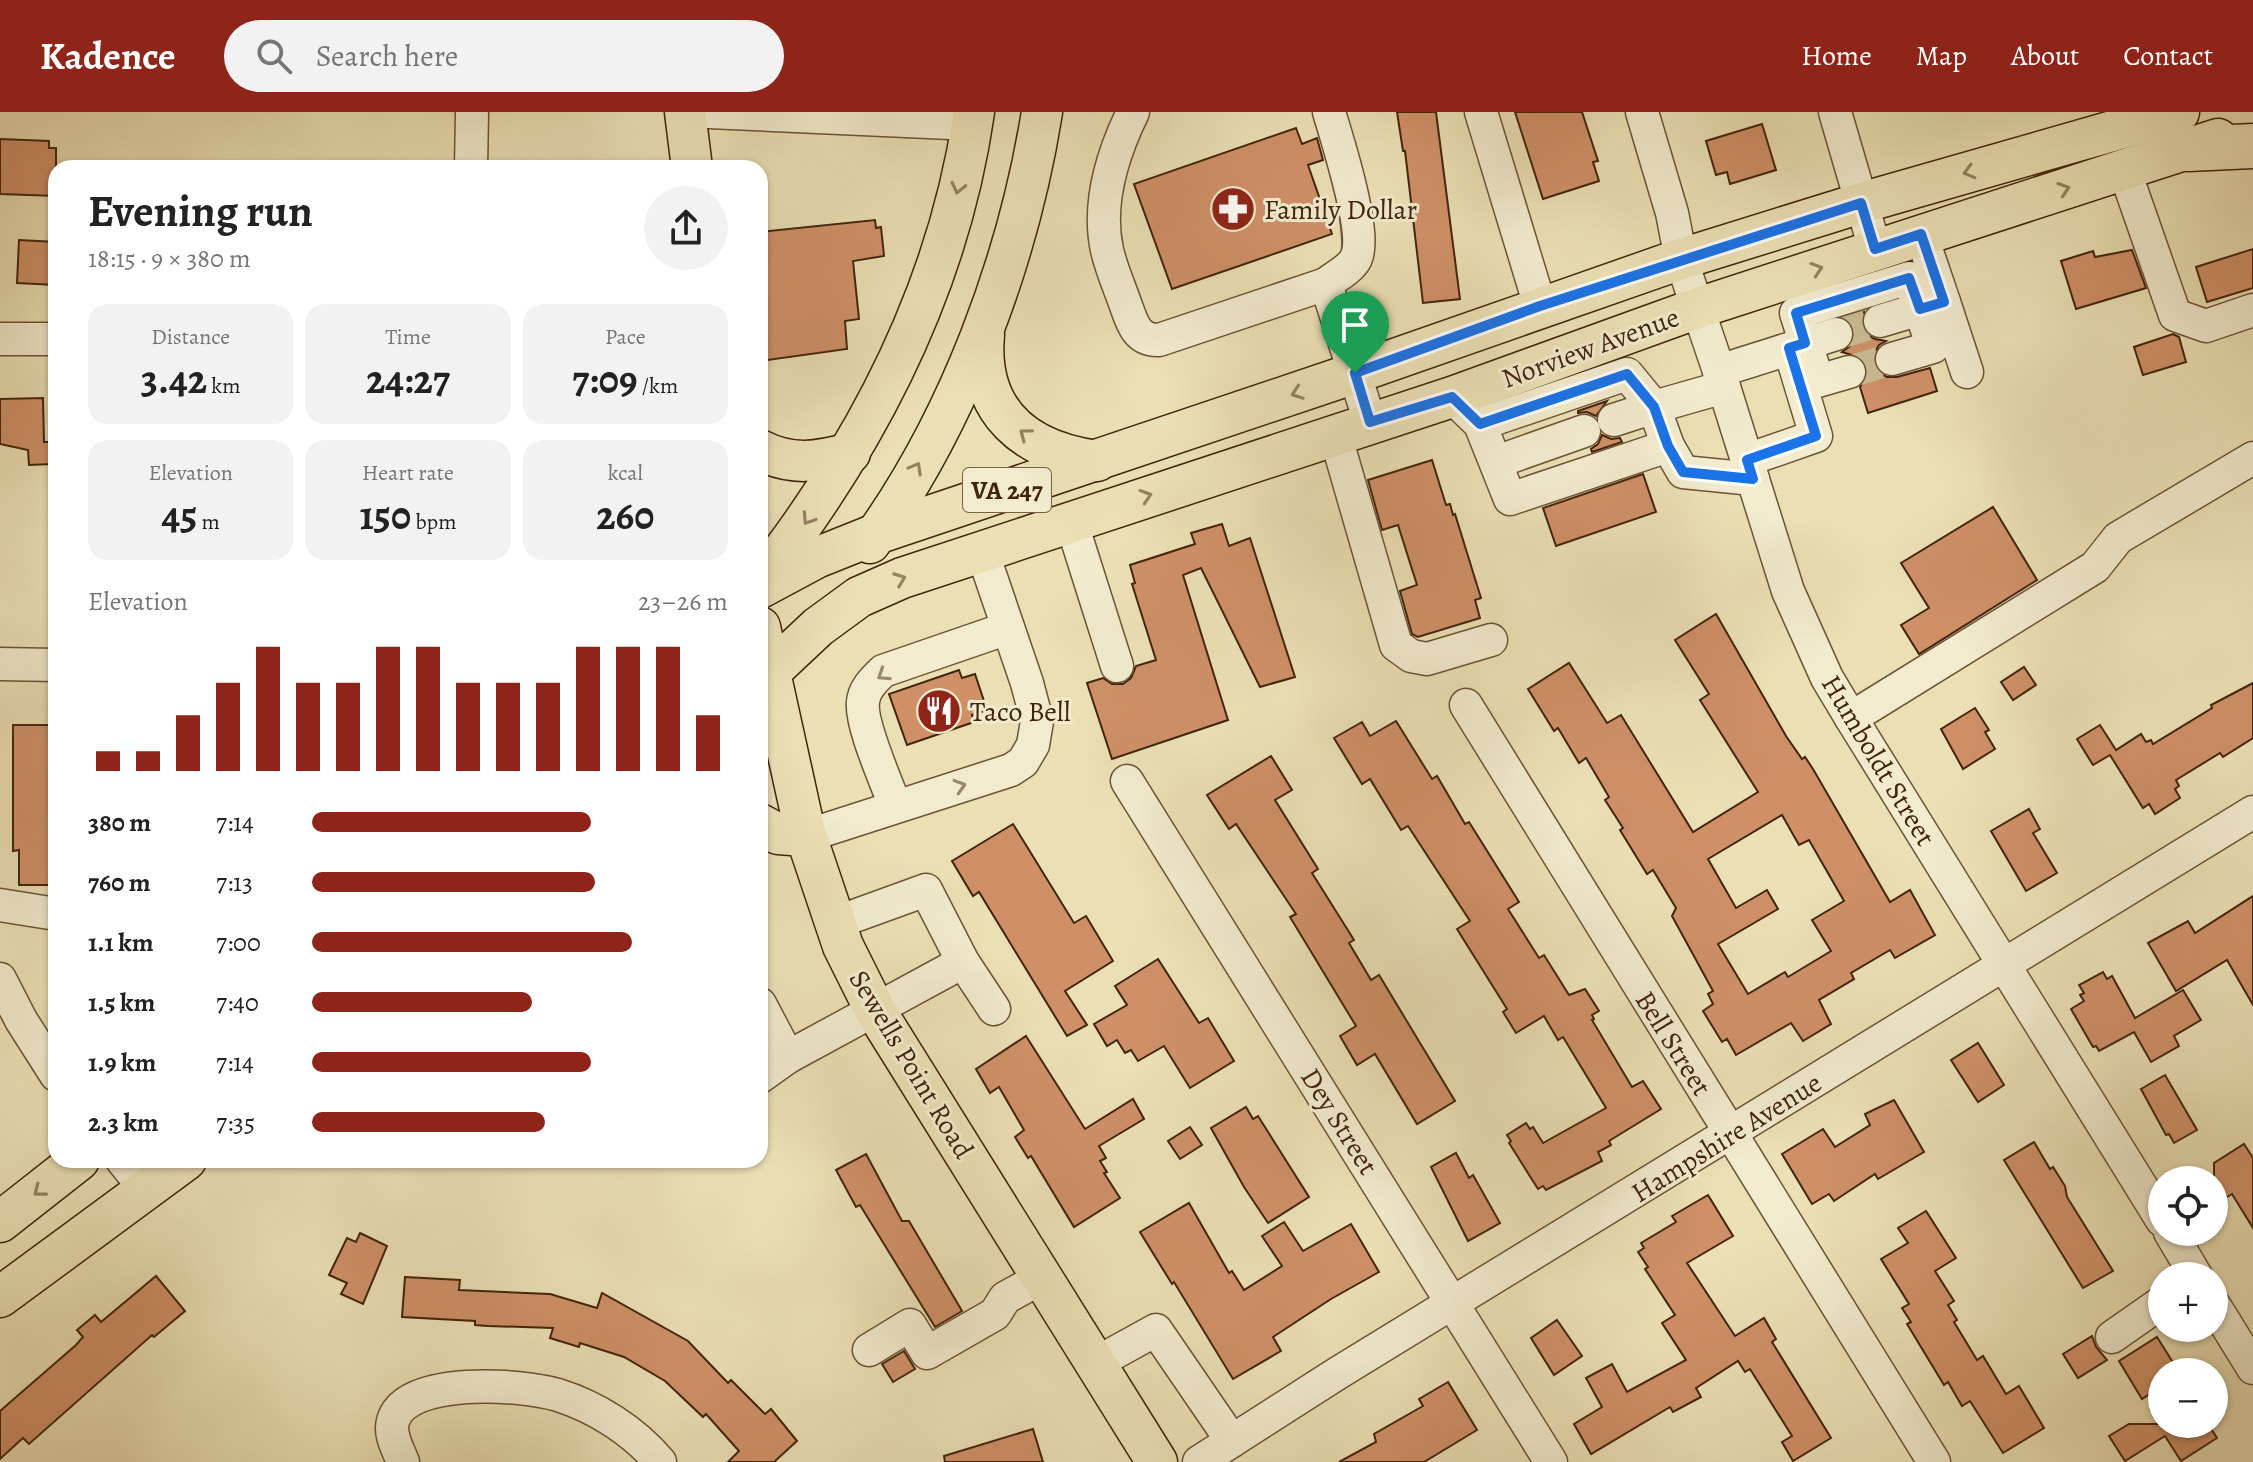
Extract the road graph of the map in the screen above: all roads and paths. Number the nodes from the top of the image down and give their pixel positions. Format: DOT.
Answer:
graph roads {
  1 [pos="472,112"];
  2 [pos="685,112"];
  3 [pos="709,112"];
  4 [pos="1042,112"];
  5 [pos="1133,112"];
  6 [pos="1329,112"];
  7 [pos="1481,112"];
  8 [pos="1642,112"];
  9 [pos="1835,112"];
  10 [pos="973,118"];
  11 [pos="2253,129"];
  12 [pos="2183,130"];
  13 [pos="2253,146"];
  14 [pos="471,160"];
  15 [pos="691,160"];
  16 [pos="2124,169"];
  17 [pos="1861,203"];
  18 [pos="1921,234"];
  19 [pos="1875,249"];
  20 [pos="1681,259"];
  21 [pos="1326,284"];
  22 [pos="1770,284"];
  23 [pos="1540,306"];
  24 [pos="1932,306"];
  25 [pos="1698,308"];
  26 [pos="2253,310"];
  27 [pos="1880,321"];
  28 [pos="984,329"];
  29 [pos="0,339"];
  30 [pos="48,339"];
  31 [pos="1810,342"];
  32 [pos="1619,356"];
  33 [pos="1892,359"];
  34 [pos="1849,372"];
  35 [pos="1967,372"];
  36 [pos="1355,373"];
  37 [pos="1722,379"];
  38 [pos="1452,397"];
  39 [pos="1654,407"];
  40 [pos="1480,424"];
  41 [pos="1353,428"];
  42 [pos="1668,446"];
  43 [pos="850,453"];
  44 [pos="768,454"];
  45 [pos="2253,458"];
  46 [pos="1097,461"];
  47 [pos="1496,462"];
  48 [pos="1750,470"];
  49 [pos="1071,521"];
  50 [pos="876,534"];
  51 [pos="982,551"];
  52 [pos="768,574"];
  53 [pos="768,581"];
  54 [pos="1008,628"];
  55 [pos="1491,640"];
  56 [pos="0,664"];
  57 [pos="48,665"];
  58 [pos="1117,666"];
  59 [pos="768,673"];
  60 [pos="768,674"];
  61 [pos="768,689"];
  62 [pos="1466,705"];
  63 [pos="1851,718"];
  64 [pos="1127,781"];
  65 [pos="895,806"];
  66 [pos="2253,812"];
  67 [pos="768,828"];
  68 [pos="806,836"];
  69 [pos="0,905"];
  70 [pos="48,913"];
  71 [pos="835,923"];
  72 [pos="963,962"];
  73 [pos="2006,964"];
  74 [pos="0,979"];
  75 [pos="994,1009"];
  76 [pos="875,1010"];
  77 [pos="768,1019"];
  78 [pos="788,1057"];
  79 [pos="48,1062"];
  80 [pos="768,1071"];
  81 [pos="1731,1134"];
  82 [pos="69,1168"];
  83 [pos="158,1168"];
  84 [pos="134,1175"];
  85 [pos="2148,1197"];
  86 [pos="0,1222"];
  87 [pos="74,1243"];
  88 [pos="1041,1278"];
  89 [pos="0,1297"];
  90 [pos="1454,1304"];
  91 [pos="2148,1312"];
  92 [pos="0,1316"];
  93 [pos="2228,1328"];
  94 [pos="2112,1337"];
  95 [pos="869,1350"];
  96 [pos="1096,1363"];
  97 [pos="2253,1368"];
  98 [pos="1232,1441"];
  99 [pos="403,1462"];
  100 [pos="660,1462"];
  101 [pos="1157,1462"];
  102 [pos="1199,1462"];
  103 [pos="1551,1462"];
  104 [pos="1934,1462"];
  1 -- 14 [label="street"];
  2 -- 15 [label="main road"];
  3 -- 10 [label="street"];
  4 -- 28 [label="main road"];
  5 -- 21 [label="street"];
  6 -- 21 [label="street"];
  7 -- 23 [label="street"];
  8 -- 20 [label="street, Humboldt Street"];
  9 -- 17 [label="street"];
  10 -- 43 [label="main road, one-way"];
  11 -- 12 [label="main road, Norview Avenue / VA 247"];
  12 -- 13 [label="highway"];
  12 -- 16 [label="main road, Norview Avenue / VA 247"];
  12 -- 17 [label="main road, Norview Avenue / VA 247, one-way"];
  18 -- 16 [label="main road, Norview Avenue / VA 247, one-way"];
  16 -- 26 [label="street"];
  17 -- 19 [label="street"];
  17 -- 20 [label="main road, Norview Avenue / VA 247"];
  18 -- 19 [label="main road, Norview Avenue / VA 247"];
  18 -- 24 [label="street"];
  22 -- 19 [label="main road, Norview Avenue / VA 247, one-way"];
  20 -- 23 [label="main road, Norview Avenue / VA 247"];
  20 -- 25 [label="street, Humboldt Street"];
  21 -- 36 [label="street"];
  22 -- 25 [label="main road, Norview Avenue / VA 247"];
  22 -- 31 [label="street"];
  23 -- 36 [label="main road, Norview Avenue / VA 247"];
  24 -- 27 [label="street"];
  24 -- 31 [label="street"];
  24 -- 33 [label="street"];
  24 -- 35 [label="street"];
  25 -- 32 [label="main road, Norview Avenue / VA 247"];
  25 -- 37 [label="street, Humboldt Street"];
  46 -- 28 [label="main road, one-way"];
  50 -- 28 [label="main road, one-way"];
  29 -- 30 [label="street"];
  31 -- 34 [label="street"];
  31 -- 37 [label="street"];
  31 -- 48 [label="street"];
  32 -- 38 [label="main road, Norview Avenue / VA 247"];
  32 -- 39 [label="street"];
  32 -- 40 [label="street"];
  36 -- 41 [label="street"];
  36 -- 46 [label="main road, Norview Avenue / VA 247, one-way"];
  37 -- 39 [label="street"];
  37 -- 48 [label="street, Humboldt Street"];
  38 -- 40 [label="street"];
  38 -- 41 [label="main road, Norview Avenue / VA 247"];
  39 -- 42 [label="street"];
  39 -- 47 [label="street"];
  40 -- 47 [label="street"];
  49 -- 41 [label="main road, Norview Avenue / VA 247, one-way"];
  41 -- 55 [label="street"];
  42 -- 47 [label="street"];
  42 -- 48 [label="street"];
  43 -- 44 [label="main road"];
  43 -- 52 [label="main road, one-way"];
  45 -- 63 [label="street"];
  46 -- 50 [label="main road, Norview Avenue / VA 247"];
  48 -- 63 [label="street, Humboldt Street"];
  49 -- 51 [label="main road, Norview Avenue / VA 247"];
  49 -- 58 [label="street"];
  50 -- 53 [label="main road, Norview Avenue / VA 247"];
  50 -- 59 [label="main road"];
  51 -- 54 [label="street"];
  60 -- 51 [label="main road, Norview Avenue / VA 247, one-way"];
  65 -- 54 [label="street, one-way"];
  54 -- 65 [label="street, one-way"];
  56 -- 57 [label="street"];
  61 -- 68 [label="main road, Sewells Point Road"];
  62 -- 81 [label="street, Bell Street"];
  63 -- 73 [label="street, Humboldt Street"];
  64 -- 90 [label="street, Dey Street"];
  65 -- 68 [label="street"];
  66 -- 73 [label="street, Hampshire Avenue"];
  67 -- 68 [label="main road"];
  68 -- 71 [label="main road, Sewells Point Road"];
  69 -- 70 [label="street"];
  71 -- 72 [label="street"];
  71 -- 76 [label="main road, Sewells Point Road"];
  72 -- 75 [label="street"];
  72 -- 76 [label="street"];
  73 -- 81 [label="street, Hampshire Avenue"];
  73 -- 85 [label="street, Humboldt Street"];
  74 -- 79 [label="street"];
  76 -- 78 [label="street"];
  76 -- 88 [label="main road, Sewells Point Road"];
  77 -- 78 [label="street"];
  78 -- 80 [label="street"];
  81 -- 90 [label="street, Hampshire Avenue"];
  81 -- 104 [label="street, Bell Street"];
  82 -- 86 [label="main road, one-way"];
  83 -- 84 [label="main road"];
  84 -- 87 [label="main road"];
  87 -- 89 [label="main road"];
  87 -- 92 [label="street"];
  88 -- 95 [label="street"];
  88 -- 96 [label="main road, Sewells Point Road"];
  90 -- 98 [label="street, Hampshire Avenue"];
  90 -- 103 [label="street, Dey Street"];
  91 -- 94 [label="street"];
  93 -- 97 [label="street"];
  96 -- 98 [label="street"];
  96 -- 101 [label="main road, Sewells Point Road"];
  98 -- 102 [label="street, Hampshire Avenue"];
  99 -- 100 [label="street"];
}
